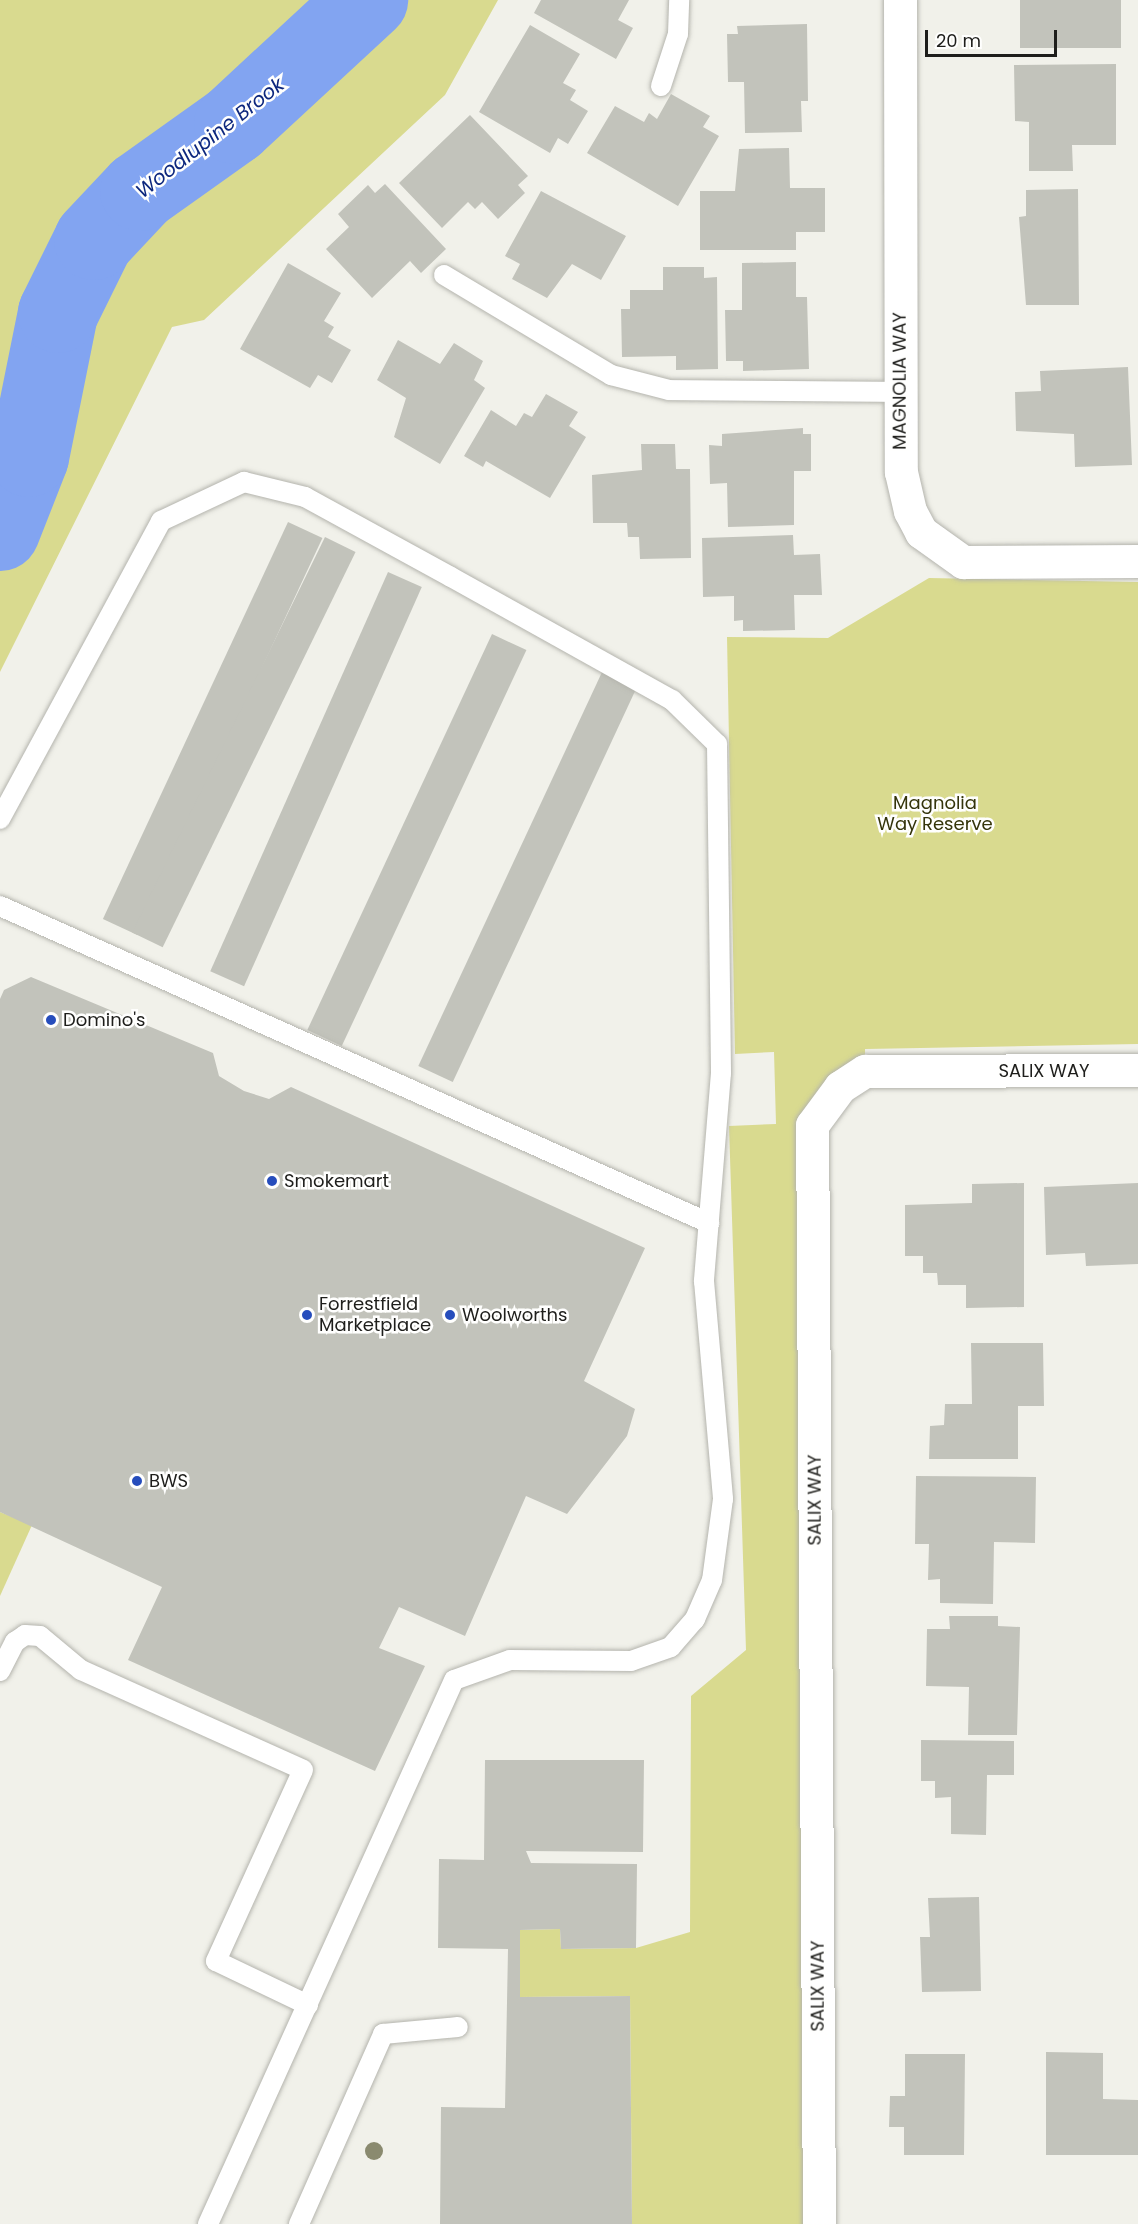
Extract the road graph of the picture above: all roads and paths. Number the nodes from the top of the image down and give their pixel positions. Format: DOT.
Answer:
graph roads {
  1 [pos="679,0"];
  2 [pos="900,0"];
  3 [pos="661,86"];
  4 [pos="444,275"];
  5 [pos="900,392"];
  6 [pos="1138,561"];
  7 [pos="0,819"];
  8 [pos="0,906"];
  9 [pos="1138,1071"];
  10 [pos="709,1223"];
  11 [pos="0,1671"];
  12 [pos="308,2005"];
  13 [pos="458,2027"];
  14 [pos="208,2224"];
  15 [pos="299,2224"];
  16 [pos="819,2224"];
  1 -- 3 [label="lane"];
  2 -- 5 [label="street, MAGNOLIA WAY"];
  4 -- 5 [label="lane"];
  5 -- 6 [label="street, MAGNOLIA WAY"];
  7 -- 10 [label="lane"];
  8 -- 10 [label="lane"];
  9 -- 16 [label="street, SALIX WAY"];
  10 -- 12 [label="lane"];
  11 -- 12 [label="lane"];
  12 -- 14 [label="lane"];
  13 -- 15 [label="lane"];
}
